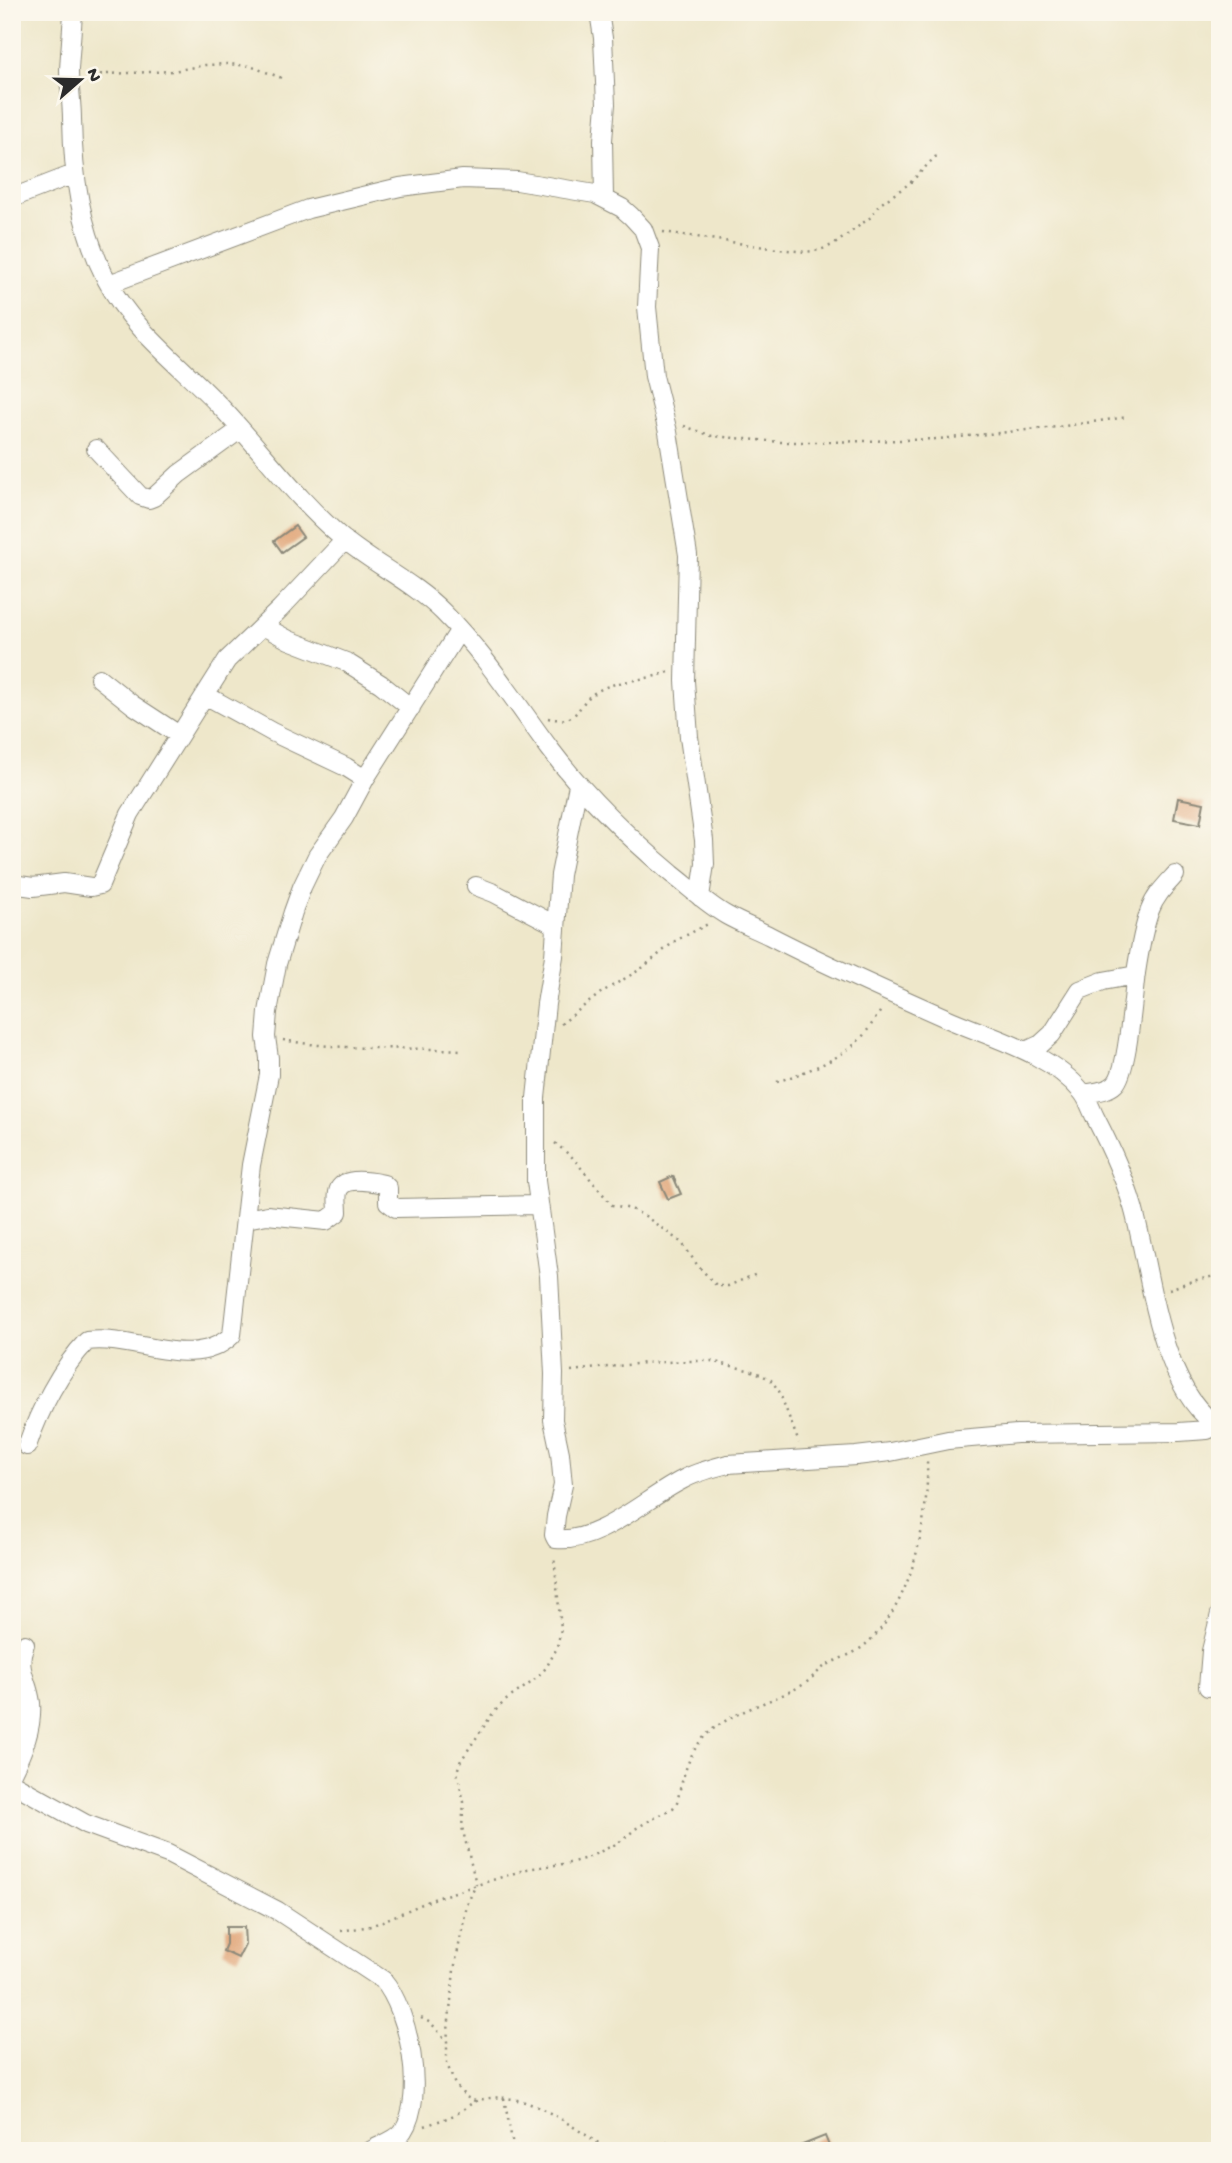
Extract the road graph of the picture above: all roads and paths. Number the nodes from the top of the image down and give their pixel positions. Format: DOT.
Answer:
graph roads {
  1 [pos="73,12"];
  2 [pos="599,12"];
  3 [pos="69,74"];
  4 [pos="282,78"];
  5 [pos="941,155"];
  6 [pos="74,174"];
  7 [pos="12,198"];
  8 [pos="604,198"];
  9 [pos="643,229"];
  10 [pos="108,284"];
  11 [pos="1128,417"];
  12 [pos="664,418"];
  13 [pos="241,429"];
  14 [pos="96,449"];
  15 [pos="345,540"];
  16 [pos="263,626"];
  17 [pos="459,631"];
  18 [pos="685,664"];
  19 [pos="99,678"];
  20 [pos="205,695"];
  21 [pos="411,708"];
  22 [pos="523,712"];
  23 [pos="179,735"];
  24 [pos="365,779"];
  25 [pos="578,785"];
  26 [pos="1175,875"];
  27 [pos="12,884"];
  28 [pos="476,886"];
  29 [pos="700,897"];
  30 [pos="727,915"];
  31 [pos="555,925"];
  32 [pos="1136,975"];
  33 [pos="894,994"];
  34 [pos="265,1037"];
  35 [pos="542,1039"];
  36 [pos="461,1051"];
  37 [pos="1026,1051"];
  38 [pos="777,1082"];
  39 [pos="1084,1094"];
  40 [pos="536,1126"];
  41 [pos="538,1205"];
  42 [pos="246,1219"];
  43 [pos="759,1273"];
  44 [pos="1220,1275"];
  45 [pos="1153,1294"];
  46 [pos="554,1374"];
  47 [pos="1218,1426"];
  48 [pos="926,1445"];
  49 [pos="27,1446"];
  50 [pos="804,1460"];
  51 [pos="556,1539"];
  52 [pos="1220,1614"];
  53 [pos="25,1643"];
  54 [pos="1208,1687"];
  55 [pos="12,1773"];
  56 [pos="12,1783"];
  57 [pos="476,1884"];
  58 [pos="320,1937"];
  59 [pos="400,2009"];
  60 [pos="447,2041"];
  61 [pos="504,2098"];
  62 [pos="475,2101"];
  63 [pos="401,2134"];
  64 [pos="370,2151"];
  65 [pos="514,2151"];
  66 [pos="612,2151"];
  67 [pos="639,2151"];
  68 [pos="738,2151"];
  1 -- 3 [label="street"];
  2 -- 8 [label="street"];
  3 -- 4 [label="path"];
  3 -- 6 [label="street"];
  5 -- 9 [label="path"];
  6 -- 7 [label="street"];
  6 -- 10 [label="street"];
  8 -- 9 [label="street"];
  8 -- 10 [label="street"];
  9 -- 12 [label="street"];
  10 -- 13 [label="street"];
  11 -- 12 [label="path"];
  12 -- 18 [label="street"];
  13 -- 14 [label="street"];
  13 -- 15 [label="street"];
  15 -- 16 [label="street"];
  15 -- 17 [label="street"];
  16 -- 20 [label="street"];
  16 -- 21 [label="street"];
  17 -- 21 [label="street"];
  17 -- 22 [label="street"];
  18 -- 22 [label="path"];
  18 -- 29 [label="street"];
  19 -- 23 [label="street"];
  20 -- 23 [label="street"];
  20 -- 24 [label="street"];
  21 -- 24 [label="street"];
  22 -- 25 [label="street"];
  23 -- 27 [label="street"];
  24 -- 34 [label="street"];
  25 -- 29 [label="street"];
  25 -- 31 [label="street"];
  26 -- 32 [label="street"];
  28 -- 31 [label="street"];
  29 -- 30 [label="street"];
  30 -- 33 [label="street"];
  30 -- 35 [label="path"];
  31 -- 35 [label="street"];
  32 -- 37 [label="street"];
  32 -- 39 [label="street"];
  33 -- 37 [label="street"];
  33 -- 38 [label="path"];
  34 -- 36 [label="path"];
  34 -- 42 [label="street"];
  35 -- 40 [label="street"];
  37 -- 39 [label="street"];
  39 -- 45 [label="street"];
  40 -- 41 [label="street"];
  40 -- 43 [label="path"];
  41 -- 42 [label="street"];
  41 -- 46 [label="street"];
  42 -- 49 [label="street"];
  44 -- 45 [label="path"];
  45 -- 47 [label="street"];
  46 -- 50 [label="path"];
  46 -- 51 [label="street"];
  47 -- 48 [label="street"];
  48 -- 50 [label="street"];
  48 -- 57 [label="path"];
  50 -- 51 [label="street"];
  51 -- 57 [label="path"];
  52 -- 54 [label="street"];
  53 -- 55 [label="street"];
  56 -- 58 [label="street"];
  57 -- 58 [label="path"];
  57 -- 60 [label="path"];
  58 -- 59 [label="street"];
  59 -- 60 [label="path"];
  59 -- 63 [label="street"];
  60 -- 62 [label="path"];
  61 -- 62 [label="path"];
  61 -- 65 [label="path"];
  61 -- 66 [label="path"];
  62 -- 63 [label="path"];
  63 -- 64 [label="street"];
  67 -- 68 [label="path"];
}
